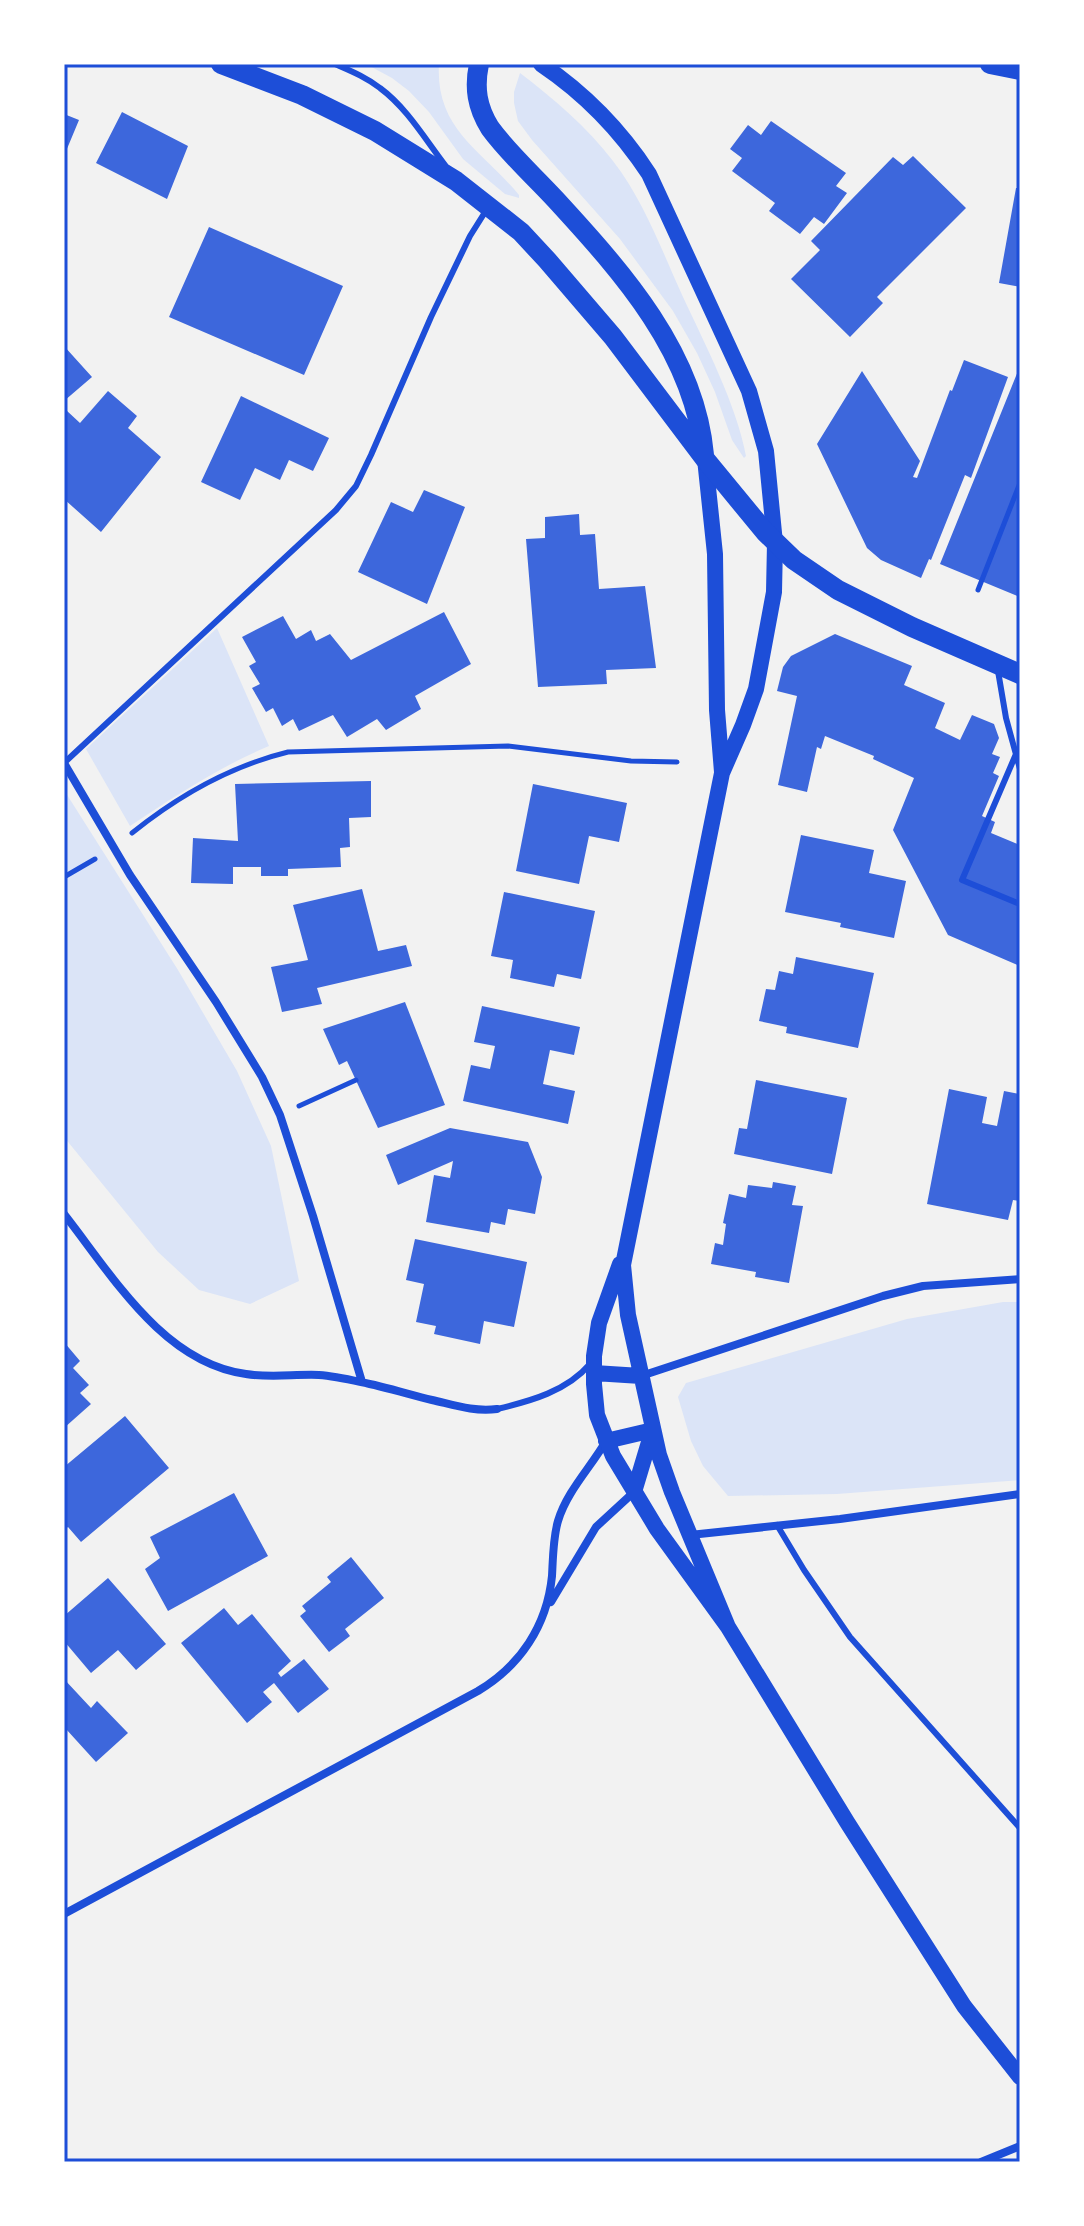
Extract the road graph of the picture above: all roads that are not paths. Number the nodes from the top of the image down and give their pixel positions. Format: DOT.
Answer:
graph roads {
  1 [pos="221,64"];
  2 [pos="335,64"];
  3 [pos="479,64"];
  4 [pos="541,64"];
  5 [pos="990,64"];
  6 [pos="1020,70"];
  7 [pos="456,181"];
  8 [pos="489,206"];
  9 [pos="705,459"];
  10 [pos="775,543"];
  11 [pos="997,664"];
  12 [pos="1020,674"];
  13 [pos="1016,754"];
  14 [pos="64,763"];
  15 [pos="1020,769"];
  16 [pos="722,773"];
  17 [pos="1020,904"];
  18 [pos="64,1214"];
  19 [pos="624,1253"];
  20 [pos="1020,1279"];
  21 [pos="594,1365"];
  22 [pos="641,1376"];
  23 [pos="362,1382"];
  24 [pos="497,1409"];
  25 [pos="653,1430"];
  26 [pos="606,1441"];
  27 [pos="634,1492"];
  28 [pos="1020,1494"];
  29 [pos="777,1525"];
  30 [pos="690,1535"];
  31 [pos="544,1613"];
  32 [pos="728,1627"];
  33 [pos="1020,1828"];
  34 [pos="64,1914"];
  35 [pos="1020,2077"];
  36 [pos="1020,2146"];
  37 [pos="981,2162"];
  1 -- 7 [label="main road"];
  2 -- 7 [label="lane"];
  3 -- 9 [label="main road"];
  4 -- 10 [label="main road"];
  5 -- 6 [label="main road"];
  7 -- 8 [label="main road"];
  8 -- 9 [label="main road"];
  8 -- 14 [label="lane"];
  9 -- 10 [label="main road"];
  9 -- 16 [label="main road"];
  10 -- 11 [label="main road"];
  10 -- 16 [label="main road"];
  11 -- 12 [label="main road"];
  11 -- 13 [label="lane"];
  13 -- 15 [label="lane"];
  13 -- 17 [label="lane"];
  14 -- 23 [label="street"];
  16 -- 19 [label="main road"];
  18 -- 23 [label="street"];
  19 -- 21 [label="main road"];
  19 -- 22 [label="main road"];
  20 -- 22 [label="street"];
  21 -- 22 [label="main road"];
  21 -- 24 [label="lane"];
  21 -- 26 [label="main road"];
  22 -- 25 [label="main road"];
  23 -- 24 [label="street"];
  25 -- 26 [label="main road"];
  25 -- 27 [label="main road"];
  25 -- 30 [label="main road"];
  26 -- 27 [label="main road"];
  26 -- 31 [label="street"];
  27 -- 31 [label="street"];
  27 -- 32 [label="main road"];
  28 -- 29 [label="street"];
  29 -- 30 [label="street"];
  29 -- 33 [label="lane"];
  30 -- 32 [label="main road"];
  31 -- 34 [label="street"];
  32 -- 35 [label="main road"];
  36 -- 37 [label="street"];
}
